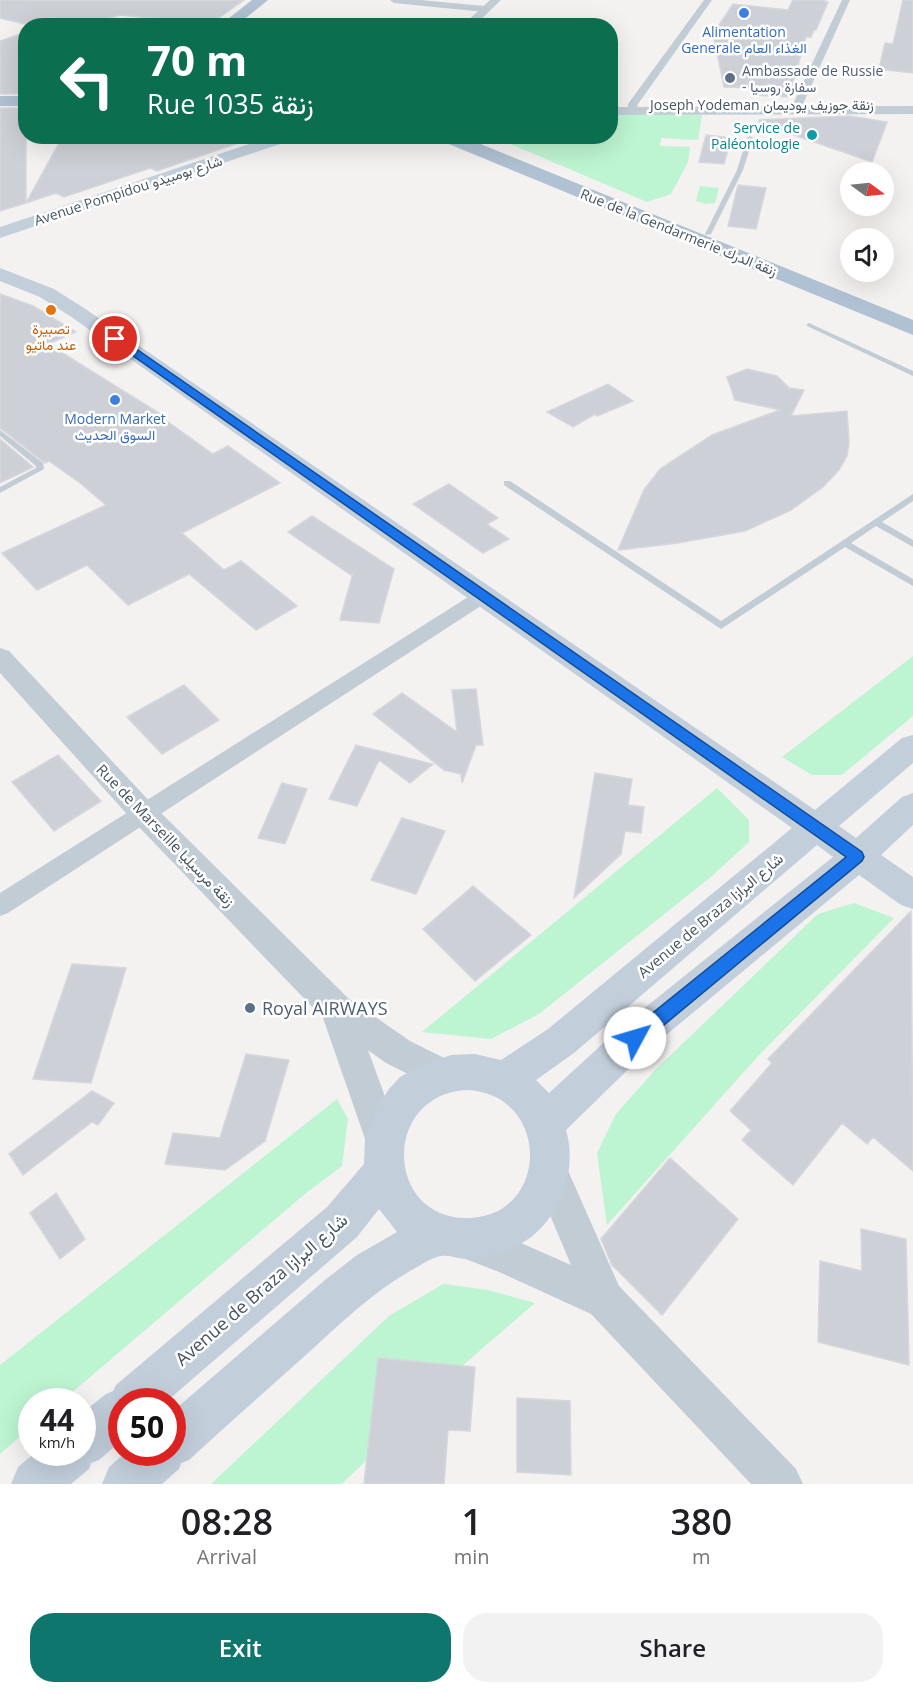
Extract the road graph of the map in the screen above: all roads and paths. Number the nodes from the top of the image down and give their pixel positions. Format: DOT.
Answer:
graph roads {
  1 [pos="261,0"];
  2 [pos="394,0"];
  3 [pos="496,0"];
  4 [pos="708,0"];
  5 [pos="846,0"];
  6 [pos="485,9"];
  7 [pos="237,18"];
  8 [pos="476,18"];
  9 [pos="0,101"];
  10 [pos="18,101"];
  11 [pos="798,104"];
  12 [pos="913,104"];
  13 [pos="618,105"];
  14 [pos="0,107"];
  15 [pos="18,108"];
  16 [pos="632,108"];
  17 [pos="618,110"];
  18 [pos="913,110"];
  19 [pos="750,138"];
  20 [pos="266,144"];
  21 [pos="464,144"];
  22 [pos="492,144"];
  23 [pos="0,233"];
  24 [pos="708,234"];
  25 [pos="0,274"];
  26 [pos="913,318"];
  27 [pos="809,325"];
  28 [pos="913,328"];
  29 [pos="913,374"];
  30 [pos="0,432"];
  31 [pos="507,483"];
  32 [pos="0,490"];
  33 [pos="913,497"];
  34 [pos="875,522"];
  35 [pos="844,543"];
  36 [pos="913,544"];
  37 [pos="913,583"];
  38 [pos="483,596"];
  39 [pos="0,657"];
  40 [pos="913,746"];
  41 [pos="913,806"];
  42 [pos="144,814"];
  43 [pos="814,826"];
  44 [pos="857,857"];
  45 [pos="913,895"];
  46 [pos="0,906"];
  47 [pos="336,1010"];
  48 [pos="442,1074"];
  49 [pos="504,1080"];
  50 [pos="544,1125"];
  51 [pos="384,1157"];
  52 [pos="549,1170"];
  53 [pos="452,1238"];
  54 [pos="605,1300"];
  55 [pos="147,1388"];
  56 [pos="108,1422"];
  57 [pos="96,1431"];
  58 [pos="186,1431"];
  59 [pos="56,1466"];
  60 [pos="146,1466"];
  61 [pos="35,1484"];
  62 [pos="126,1484"];
  63 [pos="781,1484"];
  1 -- 7 [label="main road"];
  2 -- 6 [label="street"];
  3 -- 6 [label="street"];
  4 -- 16 [label="street"];
  5 -- 11 [label="street"];
  6 -- 8 [label="street"];
  9 -- 10 [label="main road"];
  11 -- 12 [label="street, Joseph Yodeman زنقة جوزيف يوديمان"];
  11 -- 16 [label="street, Joseph Yodeman زنقة جوزيف يوديمان"];
  13 -- 16 [label="street, Joseph Yodeman زنقة جوزيف يوديمان"];
  14 -- 15 [label="main road"];
  16 -- 17 [label="street, Joseph Yodeman زنقة جوزيف يوديمان"];
  16 -- 18 [label="street, Joseph Yodeman زنقة جوزيف يوديمان"];
  19 -- 24 [label="lane"];
  20 -- 23 [label="main road, Avenue Pompidou شارع بومبيدو"];
  21 -- 28 [label="main road, Rue de la Gendarmerie زنقة الدرك"];
  22 -- 24 [label="main road, Rue de la Gendarmerie زنقة الدرك"];
  24 -- 26 [label="main road, Rue de la Gendarmerie زنقة الدرك"];
  25 -- 38 [label="main road"];
  27 -- 29 [label="lane"];
  30 -- 32 [label="lane"];
  31 -- 35 [label="lane"];
  33 -- 34 [label="lane"];
  34 -- 35 [label="lane"];
  34 -- 36 [label="lane"];
  35 -- 37 [label="lane"];
  38 -- 42 [label="street"];
  38 -- 43 [label="main road"];
  39 -- 42 [label="street, Rue de Marseille زنقة مرسيليا"];
  40 -- 43 [label="main road, Avenue de Braza شارع البرازا"];
  41 -- 44 [label="main road"];
  42 -- 46 [label="street"];
  42 -- 47 [label="street, Rue de Marseille زنقة مرسيليا"];
  43 -- 44 [label="main road"];
  43 -- 49 [label="main road, Avenue de Braza شارع البرازا"];
  44 -- 45 [label="main road"];
  44 -- 50 [label="main road"];
  47 -- 48 [label="street, Rue de Marseille زنقة مرسيليا"];
  47 -- 51 [label="street, Rue de Marseille زنقة مرسيليا"];
  48 -- 49 [label="main road"];
  48 -- 51 [label="main road"];
  49 -- 50 [label="main road"];
  50 -- 52 [label="main road"];
  51 -- 53 [label="main road"];
  51 -- 55 [label="main road, Avenue de Braza شارع البرازا"];
  52 -- 53 [label="main road"];
  52 -- 54 [label="street"];
  53 -- 54 [label="street"];
  53 -- 58 [label="main road"];
  54 -- 63 [label="street"];
  56 -- 57 [label="main road"];
  59 -- 61 [label="main road"];
  60 -- 62 [label="main road"];
}
